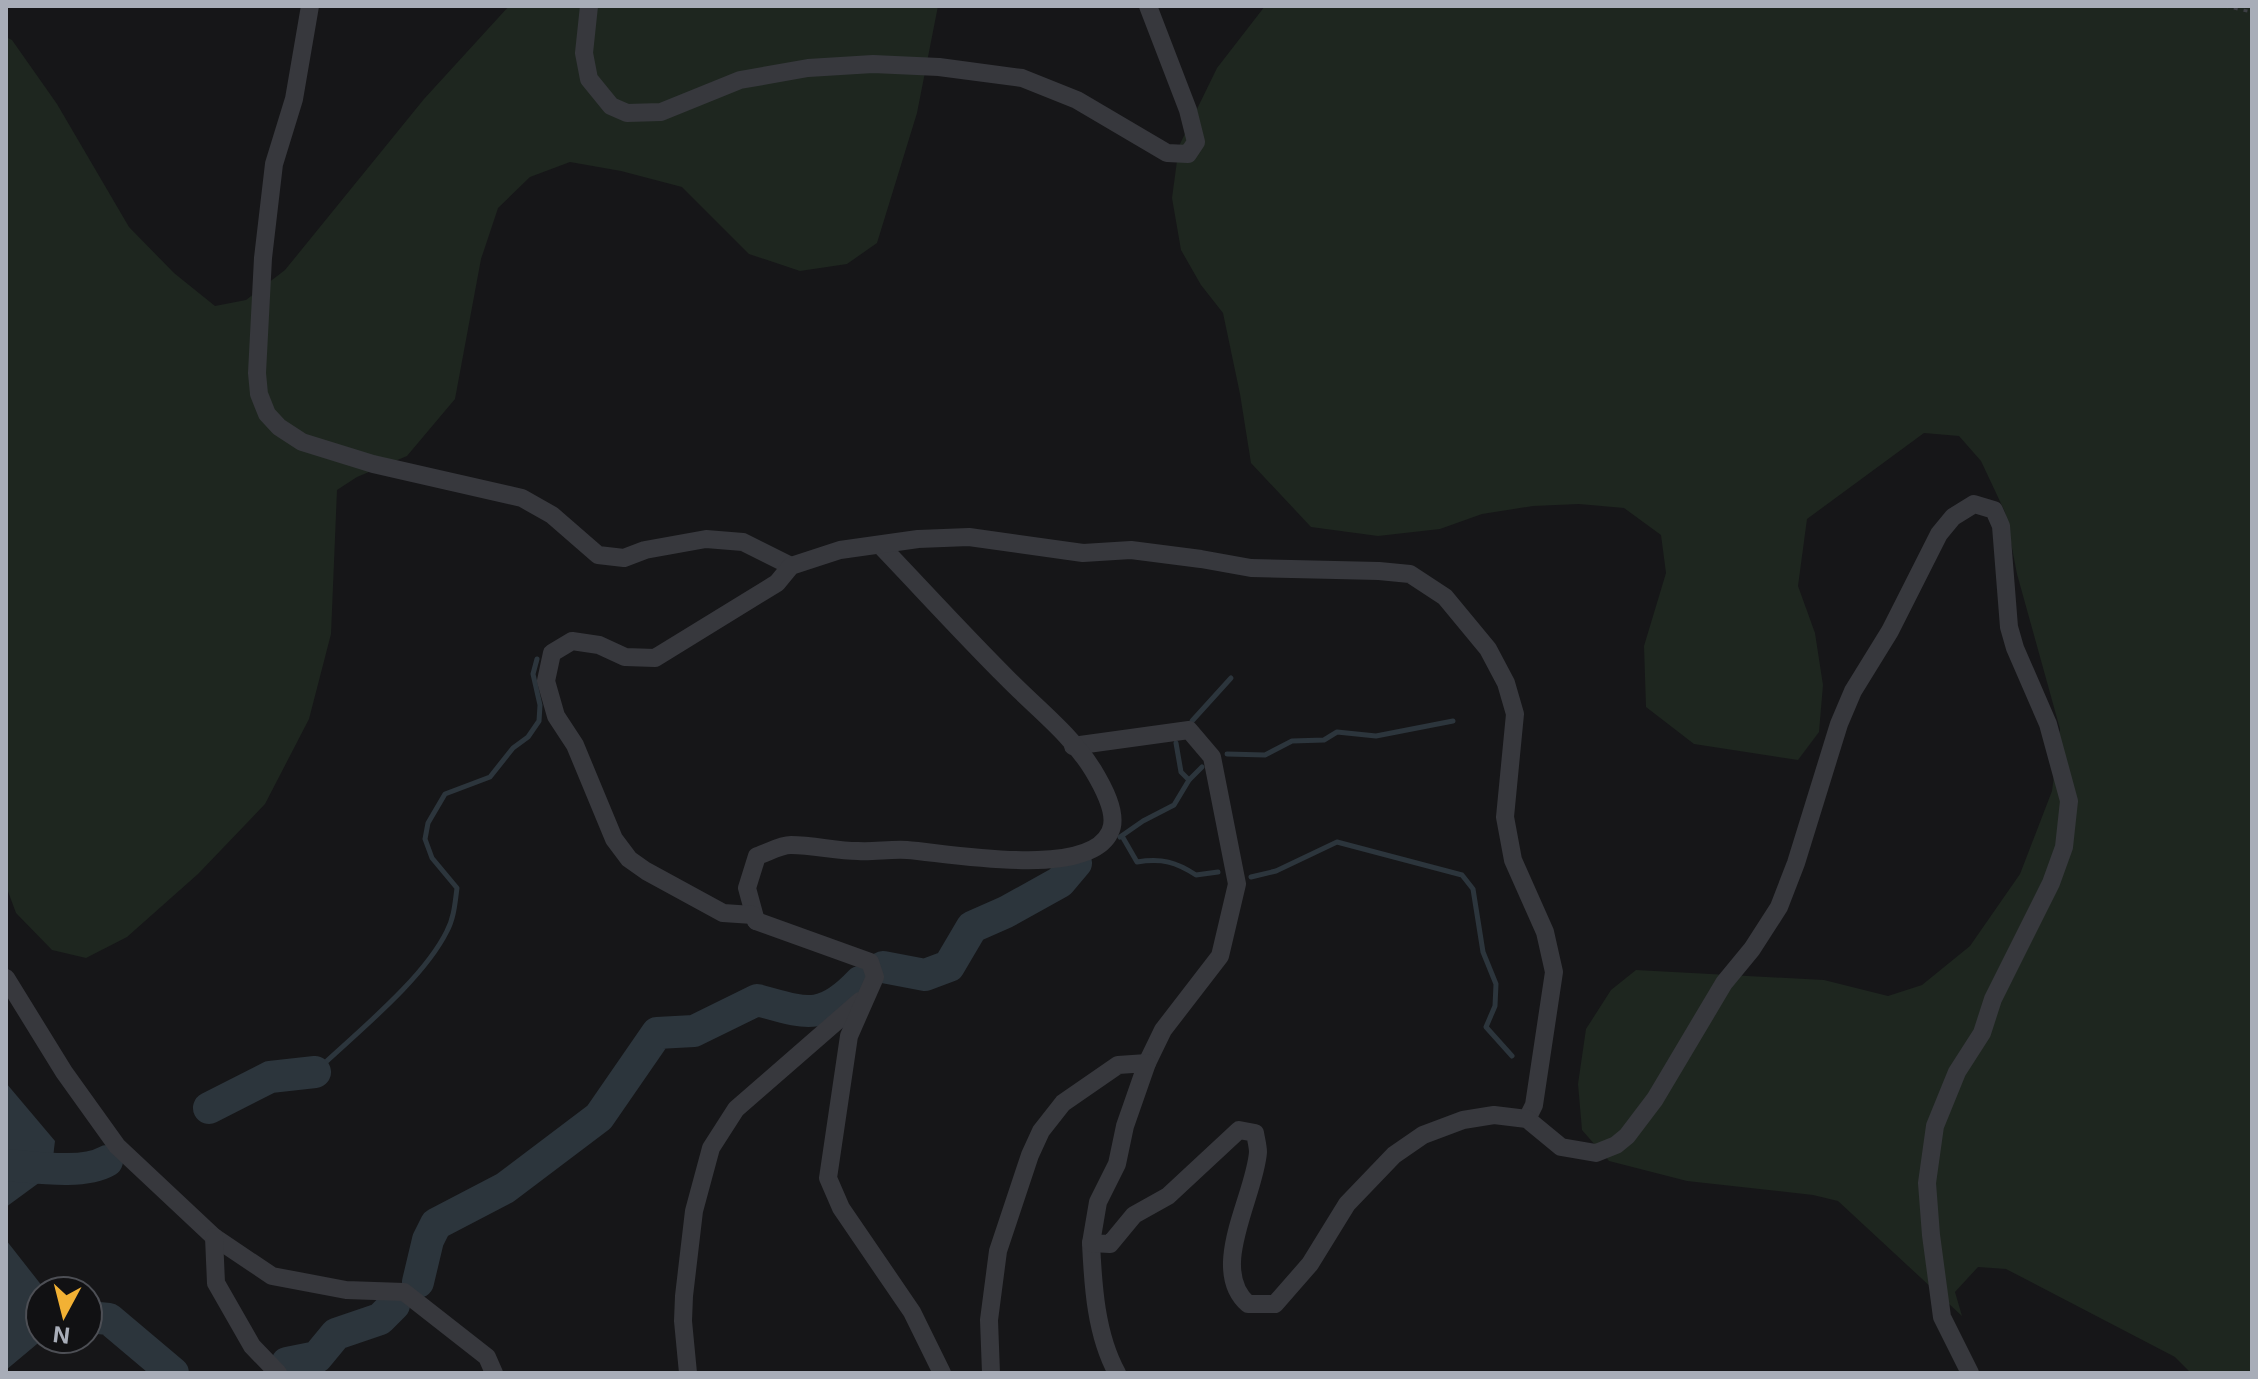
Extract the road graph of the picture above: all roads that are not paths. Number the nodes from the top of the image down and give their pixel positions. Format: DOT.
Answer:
graph roads {
  1 [pos="310,6"];
  2 [pos="589,6"];
  3 [pos="1148,6"];
  4 [pos="880,545"];
  5 [pos="791,566"];
  6 [pos="1073,746"];
  7 [pos="756,921"];
  8 [pos="6,978"];
  9 [pos="866,997"];
  10 [pos="1147,1063"];
  11 [pos="1527,1119"];
  12 [pos="214,1237"];
  13 [pos="1091,1243"];
  14 [pos="278,1373"];
  15 [pos="494,1373"];
  16 [pos="688,1373"];
  17 [pos="942,1373"];
  18 [pos="991,1373"];
  19 [pos="1117,1373"];
  20 [pos="1970,1373"];
  1 -- 5 [label="street"];
  2 -- 3 [label="street"];
  4 -- 5 [label="street"];
  4 -- 6 [label="street"];
  4 -- 11 [label="street"];
  5 -- 7 [label="street"];
  6 -- 7 [label="street"];
  6 -- 10 [label="street"];
  7 -- 9 [label="street"];
  8 -- 12 [label="street"];
  9 -- 16 [label="street"];
  9 -- 17 [label="street"];
  10 -- 13 [label="street"];
  10 -- 18 [label="street"];
  11 -- 13 [label="street"];
  11 -- 20 [label="street"];
  12 -- 14 [label="street"];
  12 -- 15 [label="street"];
  13 -- 19 [label="street"];
}
